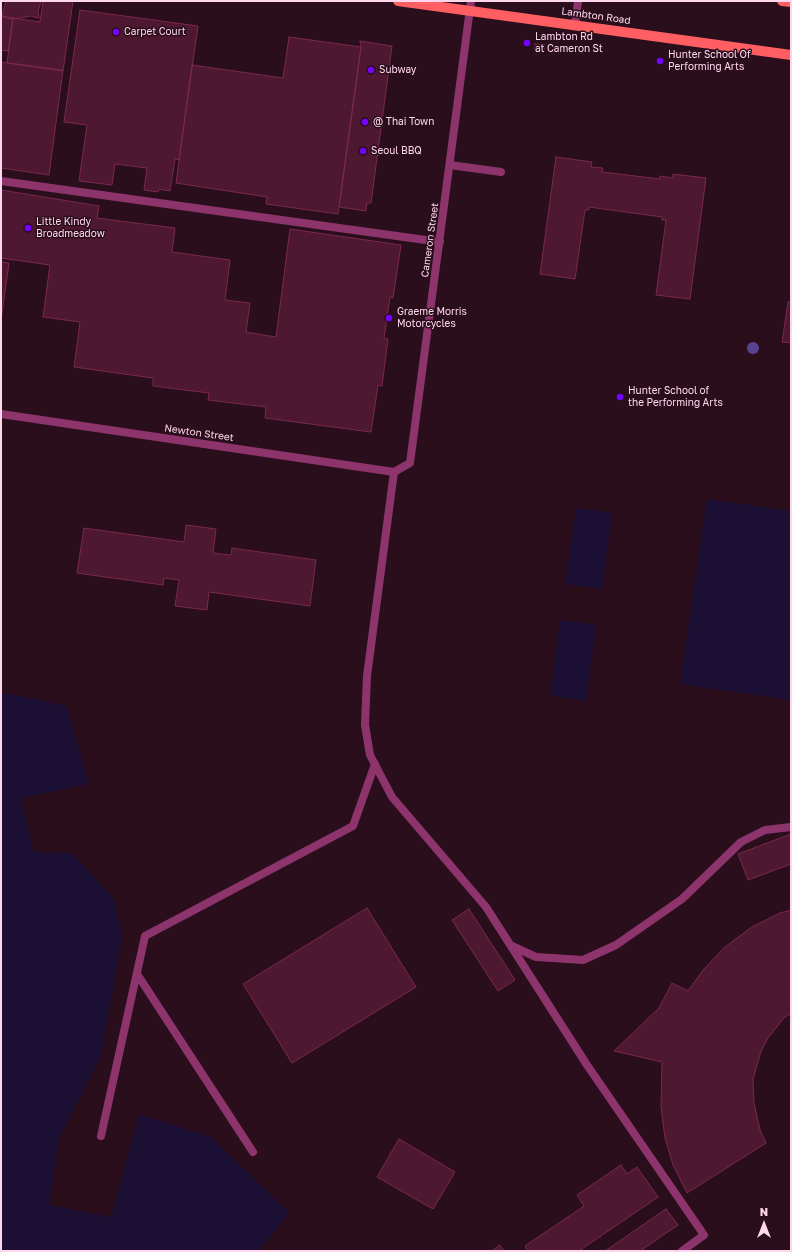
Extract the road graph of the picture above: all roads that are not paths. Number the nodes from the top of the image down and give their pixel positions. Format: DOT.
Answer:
graph roads {
  1 [pos="398,1"];
  2 [pos="578,1"];
  3 [pos="782,1"];
  4 [pos="791,2"];
  5 [pos="471,6"];
  6 [pos="575,25"];
  7 [pos="791,55"];
  8 [pos="450,165"];
  9 [pos="501,172"];
  10 [pos="1,181"];
  11 [pos="440,242"];
  12 [pos="1,414"];
  13 [pos="394,472"];
  14 [pos="375,764"];
  15 [pos="791,827"];
  16 [pos="511,946"];
  17 [pos="137,974"];
  18 [pos="101,1136"];
  19 [pos="253,1152"];
  20 [pos="682,1251"];
  1 -- 5 [label="main road, Lambton Road"];
  2 -- 6 [label="street"];
  3 -- 4 [label="main road"];
  5 -- 6 [label="main road, Lambton Road"];
  5 -- 8 [label="street, Cameron Street"];
  6 -- 7 [label="main road, Lambton Road"];
  8 -- 9 [label="street"];
  8 -- 11 [label="street, Cameron Street"];
  10 -- 11 [label="street"];
  11 -- 13 [label="street, Cameron Street"];
  12 -- 13 [label="street, Newton Street"];
  13 -- 14 [label="street"];
  14 -- 16 [label="street"];
  14 -- 17 [label="street"];
  15 -- 16 [label="street"];
  16 -- 20 [label="street"];
  17 -- 18 [label="street"];
  17 -- 19 [label="street"];
}
